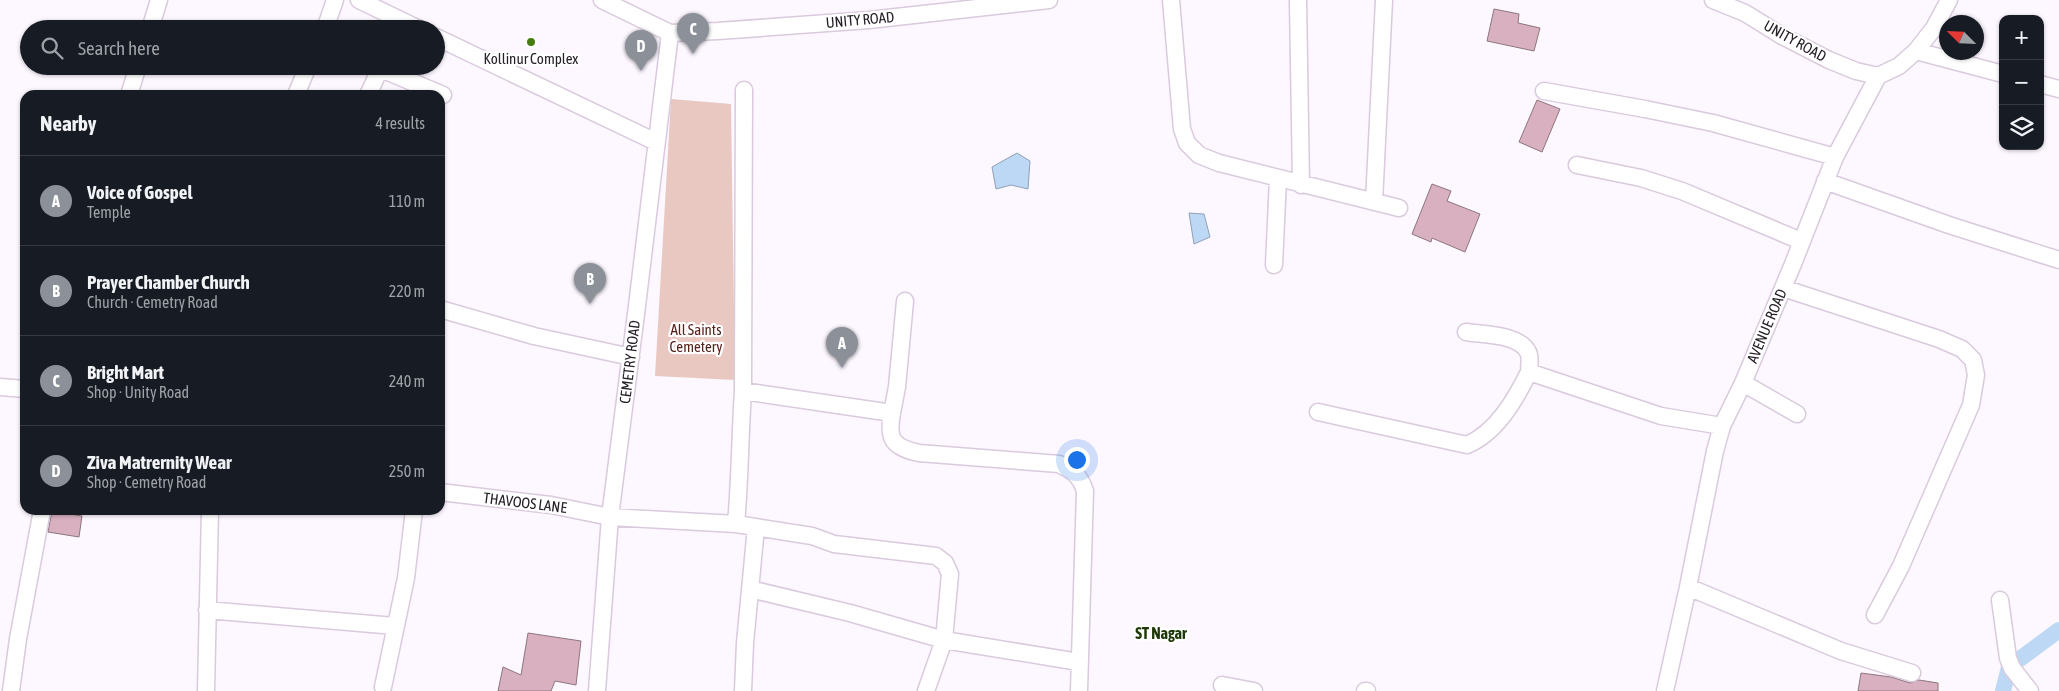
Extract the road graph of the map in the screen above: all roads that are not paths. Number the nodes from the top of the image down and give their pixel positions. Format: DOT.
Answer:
graph roads {
  1 [pos="159,0"];
  2 [pos="335,0"];
  3 [pos="359,0"];
  4 [pos="602,0"];
  5 [pos="1049,0"];
  6 [pos="1171,0"];
  7 [pos="1298,0"];
  8 [pos="1384,0"];
  9 [pos="1713,0"];
  10 [pos="1949,0"];
  11 [pos="153,20"];
  12 [pos="328,20"];
  13 [pos="400,20"];
  14 [pos="670,33"];
  15 [pos="445,41"];
  16 [pos="1916,51"];
  17 [pos="1999,73"];
  18 [pos="135,75"];
  19 [pos="304,75"];
  20 [pos="374,75"];
  21 [pos="396,75"];
  22 [pos="1878,76"];
  23 [pos="2044,85"];
  24 [pos="2059,89"];
  25 [pos="131,90"];
  26 [pos="298,90"];
  27 [pos="370,90"];
  28 [pos="431,90"];
  29 [pos="744,90"];
  30 [pos="1544,91"];
  31 [pos="656,142"];
  32 [pos="1835,157"];
  33 [pos="1577,165"];
  34 [pos="1278,179"];
  35 [pos="1825,181"];
  36 [pos="1301,185"];
  37 [pos="1374,202"];
  38 [pos="1399,208"];
  39 [pos="1801,241"];
  40 [pos="2059,260"];
  41 [pos="1274,265"];
  42 [pos="1783,288"];
  43 [pos="905,301"];
  44 [pos="445,310"];
  45 [pos="1466,332"];
  46 [pos="631,357"];
  47 [pos="1529,372"];
  48 [pos="1743,383"];
  49 [pos="0,387"];
  50 [pos="20,389"];
  51 [pos="742,391"];
  52 [pos="892,412"];
  53 [pos="1318,412"];
  54 [pos="1797,414"];
  55 [pos="1722,426"];
  56 [pos="445,493"];
  57 [pos="41,515"];
  58 [pos="210,515"];
  59 [pos="413,515"];
  60 [pos="610,517"];
  61 [pos="736,524"];
  62 [pos="756,527"];
  63 [pos="1688,587"];
  64 [pos="750,589"];
  65 [pos="2000,600"];
  66 [pos="207,610"];
  67 [pos="1875,614"];
  68 [pos="395,626"];
  69 [pos="944,640"];
  70 [pos="1079,662"];
  71 [pos="1912,673"];
  72 [pos="1222,685"];
  73 [pos="383,687"];
  74 [pos="11,691"];
  75 [pos="206,691"];
  76 [pos="597,691"];
  77 [pos="742,691"];
  78 [pos="926,691"];
  79 [pos="1079,691"];
  80 [pos="1254,691"];
  81 [pos="1664,691"];
  82 [pos="2030,691"];
  1 -- 11 [label="street"];
  2 -- 12 [label="street"];
  3 -- 13 [label="street"];
  4 -- 14 [label="street"];
  5 -- 14 [label="street, UNITY ROAD"];
  6 -- 34 [label="street"];
  7 -- 36 [label="street"];
  8 -- 37 [label="street"];
  9 -- 22 [label="street, UNITY ROAD"];
  10 -- 16 [label="street"];
  14 -- 31 [label="street, CEMETRY ROAD"];
  15 -- 31 [label="street"];
  16 -- 17 [label="street"];
  16 -- 22 [label="street"];
  18 -- 25 [label="street"];
  19 -- 26 [label="street"];
  20 -- 27 [label="street"];
  21 -- 28 [label="street"];
  22 -- 32 [label="street, AVENUE ROAD"];
  23 -- 24 [label="street"];
  29 -- 51 [label="street"];
  30 -- 32 [label="street"];
  31 -- 46 [label="street, CEMETRY ROAD"];
  32 -- 35 [label="street, AVENUE ROAD"];
  33 -- 39 [label="street"];
  34 -- 36 [label="street"];
  34 -- 41 [label="street"];
  35 -- 39 [label="street, AVENUE ROAD"];
  35 -- 40 [label="street"];
  36 -- 37 [label="street"];
  37 -- 38 [label="street"];
  39 -- 42 [label="street, AVENUE ROAD"];
  42 -- 48 [label="street, AVENUE ROAD"];
  42 -- 67 [label="street"];
  43 -- 52 [label="street"];
  44 -- 46 [label="street"];
  45 -- 47 [label="street"];
  46 -- 60 [label="street, CEMETRY ROAD"];
  47 -- 53 [label="street"];
  47 -- 55 [label="street"];
  48 -- 54 [label="street"];
  48 -- 55 [label="street, AVENUE ROAD"];
  49 -- 50 [label="street"];
  51 -- 52 [label="street"];
  51 -- 61 [label="street"];
  52 -- 70 [label="street"];
  55 -- 63 [label="street, AVENUE ROAD"];
  56 -- 60 [label="street, THAVOOS LANE"];
  57 -- 74 [label="street"];
  58 -- 66 [label="street"];
  59 -- 68 [label="street"];
  60 -- 61 [label="street, THAVOOS LANE"];
  60 -- 76 [label="street, CEMETRY ROAD"];
  61 -- 62 [label="street, THAVOOS LANE"];
  62 -- 64 [label="street"];
  62 -- 69 [label="street, THAVOOS LANE"];
  63 -- 71 [label="street"];
  63 -- 81 [label="street, AVENUE ROAD"];
  64 -- 69 [label="street"];
  64 -- 77 [label="street"];
  65 -- 82 [label="street"];
  66 -- 68 [label="street"];
  66 -- 75 [label="street"];
  68 -- 73 [label="street"];
  69 -- 70 [label="street"];
  69 -- 78 [label="street, THAVOOS LANE"];
  70 -- 79 [label="street"];
  72 -- 80 [label="street"];
}
